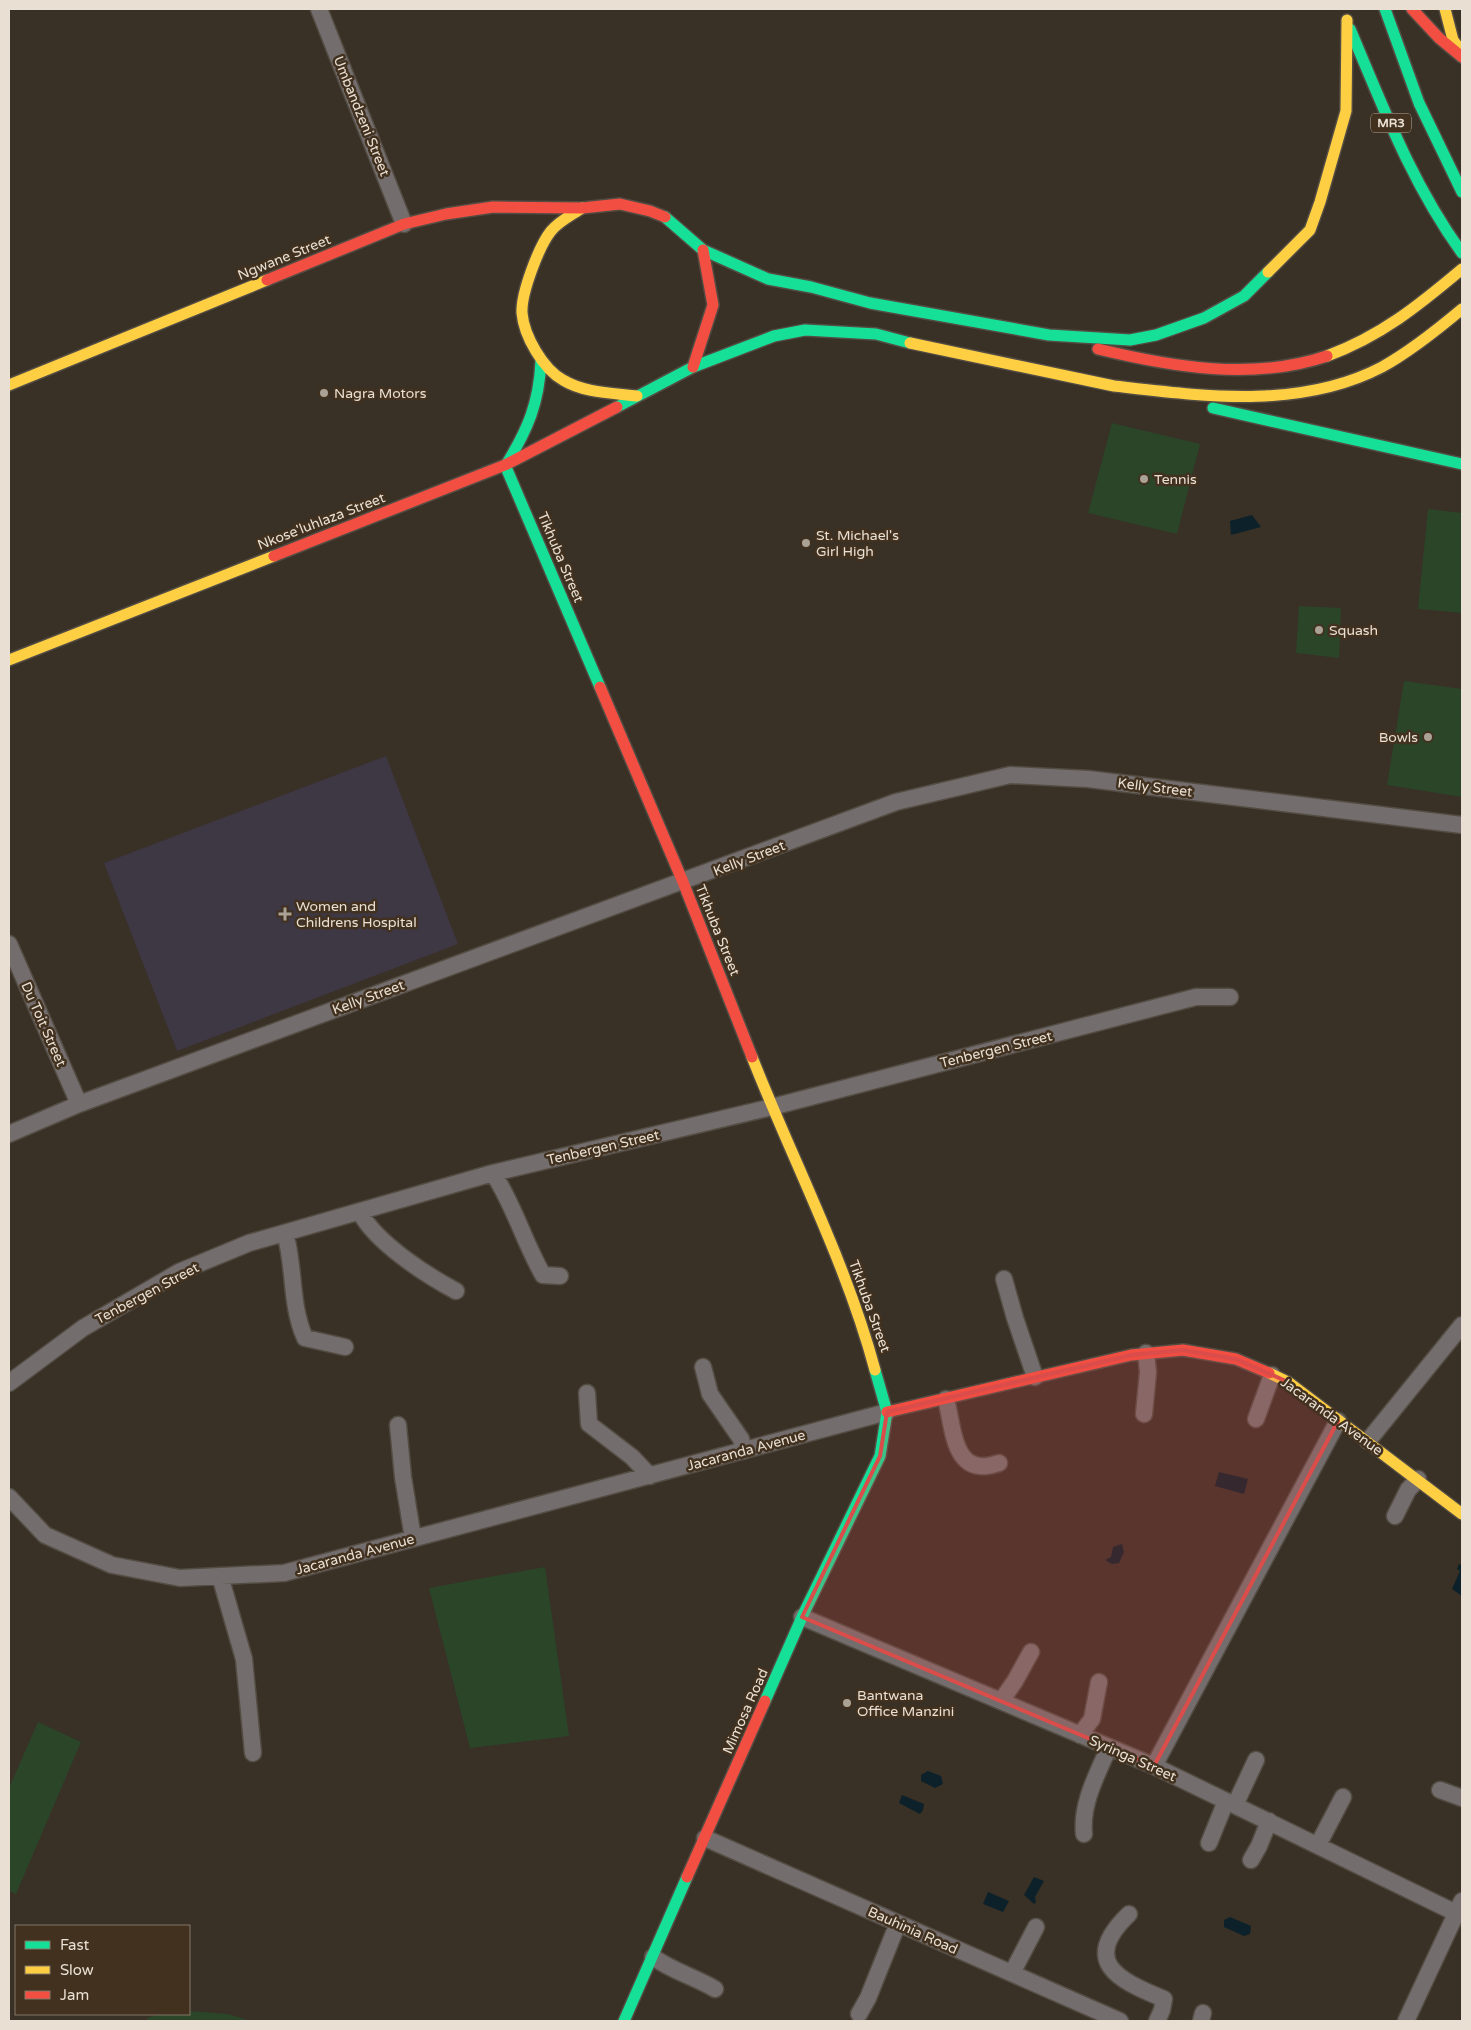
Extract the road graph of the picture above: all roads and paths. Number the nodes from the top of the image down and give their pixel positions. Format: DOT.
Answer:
graph roads {
  1 [pos="319,9"];
  2 [pos="1385,9"];
  3 [pos="1412,9"];
  4 [pos="1445,9"];
  5 [pos="1345,14"];
  6 [pos="1462,53"];
  7 [pos="1462,57"];
  8 [pos="1462,192"];
  9 [pos="582,208"];
  10 [pos="404,224"];
  11 [pos="703,250"];
  12 [pos="1462,253"];
  13 [pos="1462,269"];
  14 [pos="1462,309"];
  15 [pos="1049,336"];
  16 [pos="542,361"];
  17 [pos="693,367"];
  18 [pos="9,385"];
  19 [pos="1114,386"];
  20 [pos="637,396"];
  21 [pos="1293,426"];
  22 [pos="1462,464"];
  23 [pos="505,465"];
  24 [pos="1462,474"];
  25 [pos="9,660"];
  26 [pos="1462,825"];
  27 [pos="683,882"];
  28 [pos="9,944"];
  29 [pos="1230,997"];
  30 [pos="79,1104"];
  31 [pos="772,1107"];
  32 [pos="9,1134"];
  33 [pos="493,1173"];
  34 [pos="360,1212"];
  35 [pos="285,1233"];
  36 [pos="560,1276"];
  37 [pos="1004,1279"];
  38 [pos="456,1292"];
  39 [pos="1462,1325"];
  40 [pos="345,1347"];
  41 [pos="1146,1353"];
  42 [pos="703,1367"];
  43 [pos="1272,1375"];
  44 [pos="1035,1378"];
  45 [pos="9,1383"];
  46 [pos="587,1393"];
  47 [pos="946,1399"];
  48 [pos="887,1412"];
  49 [pos="1144,1414"];
  50 [pos="1256,1419"];
  51 [pos="1338,1421"];
  52 [pos="398,1425"];
  53 [pos="1368,1441"];
  54 [pos="743,1451"];
  55 [pos="999,1463"];
  56 [pos="650,1476"];
  57 [pos="1418,1479"];
  58 [pos="9,1497"];
  59 [pos="1462,1514"];
  60 [pos="1395,1516"];
  61 [pos="413,1538"];
  62 [pos="220,1576"];
  63 [pos="802,1617"];
  64 [pos="1031,1652"];
  65 [pos="1099,1682"];
  66 [pos="1000,1701"];
  67 [pos="1080,1735"];
  68 [pos="1109,1747"];
  69 [pos="253,1753"];
  70 [pos="1256,1760"];
  71 [pos="1154,1766"];
  72 [pos="1440,1790"];
  73 [pos="1343,1797"];
  74 [pos="1462,1798"];
  75 [pos="1231,1803"];
  76 [pos="1269,1822"];
  77 [pos="1084,1834"];
  78 [pos="705,1838"];
  79 [pos="1209,1843"];
  80 [pos="1318,1845"];
  81 [pos="1250,1860"];
  82 [pos="1459,1907"];
  83 [pos="1128,1914"];
  84 [pos="898,1923"];
  85 [pos="1036,1927"];
  86 [pos="653,1957"];
  87 [pos="1012,1973"];
  88 [pos="715,1988"];
  89 [pos="859,2014"];
  90 [pos="1113,2020"];
  91 [pos="624,2021"];
  92 [pos="1157,2021"];
  93 [pos="1406,2021"];
  1 -- 10 [label="street, Umbandzeni Street"];
  2 -- 8 [label="main road, MR3"];
  3 -- 7 [label="main road"];
  4 -- 6 [label="main road"];
  5 -- 12 [label="main road, MR3"];
  5 -- 15 [label="main road"];
  9 -- 10 [label="main road, Ngwane Street"];
  9 -- 11 [label="main road, Ngwane Street"];
  9 -- 16 [label="main road"];
  10 -- 18 [label="main road, Ngwane Street"];
  11 -- 15 [label="main road, Ngwane Street"];
  11 -- 17 [label="main road"];
  13 -- 15 [label="main road"];
  14 -- 19 [label="main road"];
  16 -- 20 [label="main road"];
  16 -- 23 [label="main road"];
  17 -- 19 [label="main road, Nkose'luhlaza Street"];
  17 -- 20 [label="main road, Nkose'luhlaza Street"];
  19 -- 21 [label="main road"];
  20 -- 23 [label="main road, Nkose'luhlaza Street"];
  21 -- 22 [label="main road"];
  21 -- 24 [label="main road"];
  23 -- 25 [label="main road, Nkose'luhlaza Street"];
  23 -- 27 [label="main road, Tikhuba Street"];
  26 -- 27 [label="street, Kelly Street"];
  27 -- 30 [label="street, Kelly Street"];
  27 -- 31 [label="main road, Tikhuba Street"];
  28 -- 30 [label="street, Du Toit Street"];
  29 -- 31 [label="street, Tenbergen Street"];
  30 -- 32 [label="street, Kelly Street"];
  31 -- 33 [label="street, Tenbergen Street"];
  31 -- 48 [label="main road, Tikhuba Street"];
  33 -- 34 [label="street, Tenbergen Street"];
  33 -- 36 [label="street"];
  34 -- 35 [label="street, Tenbergen Street"];
  34 -- 38 [label="street"];
  35 -- 40 [label="street"];
  35 -- 45 [label="street, Tenbergen Street"];
  37 -- 44 [label="street"];
  39 -- 53 [label="street"];
  41 -- 43 [label="main road, Jacaranda Avenue"];
  41 -- 44 [label="main road, Jacaranda Avenue"];
  41 -- 49 [label="street"];
  42 -- 54 [label="street"];
  43 -- 50 [label="street"];
  43 -- 51 [label="main road, Jacaranda Avenue"];
  44 -- 47 [label="main road, Jacaranda Avenue"];
  46 -- 56 [label="street"];
  47 -- 48 [label="main road, Jacaranda Avenue"];
  47 -- 55 [label="street"];
  48 -- 54 [label="street, Jacaranda Avenue"];
  48 -- 63 [label="main road, Mimosa Road"];
  51 -- 53 [label="main road, Jacaranda Avenue"];
  51 -- 71 [label="street"];
  52 -- 61 [label="street"];
  53 -- 57 [label="main road, Jacaranda Avenue"];
  54 -- 56 [label="street, Jacaranda Avenue"];
  56 -- 61 [label="street, Jacaranda Avenue"];
  57 -- 59 [label="main road, Jacaranda Avenue"];
  57 -- 60 [label="street"];
  58 -- 62 [label="street, Jacaranda Avenue"];
  61 -- 62 [label="street, Jacaranda Avenue"];
  62 -- 69 [label="street"];
  63 -- 66 [label="street, Syringa Street"];
  63 -- 78 [label="main road, Mimosa Road"];
  64 -- 66 [label="street"];
  65 -- 67 [label="street"];
  66 -- 67 [label="street, Syringa Street"];
  67 -- 68 [label="street, Syringa Street"];
  68 -- 71 [label="street, Syringa Street"];
  68 -- 77 [label="street"];
  70 -- 75 [label="street"];
  71 -- 75 [label="street, Syringa Street"];
  72 -- 74 [label="street"];
  73 -- 80 [label="street"];
  75 -- 76 [label="street, Syringa Street"];
  75 -- 79 [label="street"];
  76 -- 80 [label="street, Syringa Street"];
  76 -- 81 [label="street"];
  78 -- 84 [label="street, Bauhinia Road"];
  78 -- 86 [label="main road, Mimosa Road"];
  80 -- 82 [label="street, Syringa Street"];
  82 -- 93 [label="street"];
  83 -- 92 [label="street"];
  84 -- 87 [label="street, Bauhinia Road"];
  84 -- 89 [label="street"];
  85 -- 87 [label="street"];
  86 -- 88 [label="street"];
  86 -- 91 [label="main road, Mimosa Road"];
  87 -- 90 [label="street, Bauhinia Road"];
}
